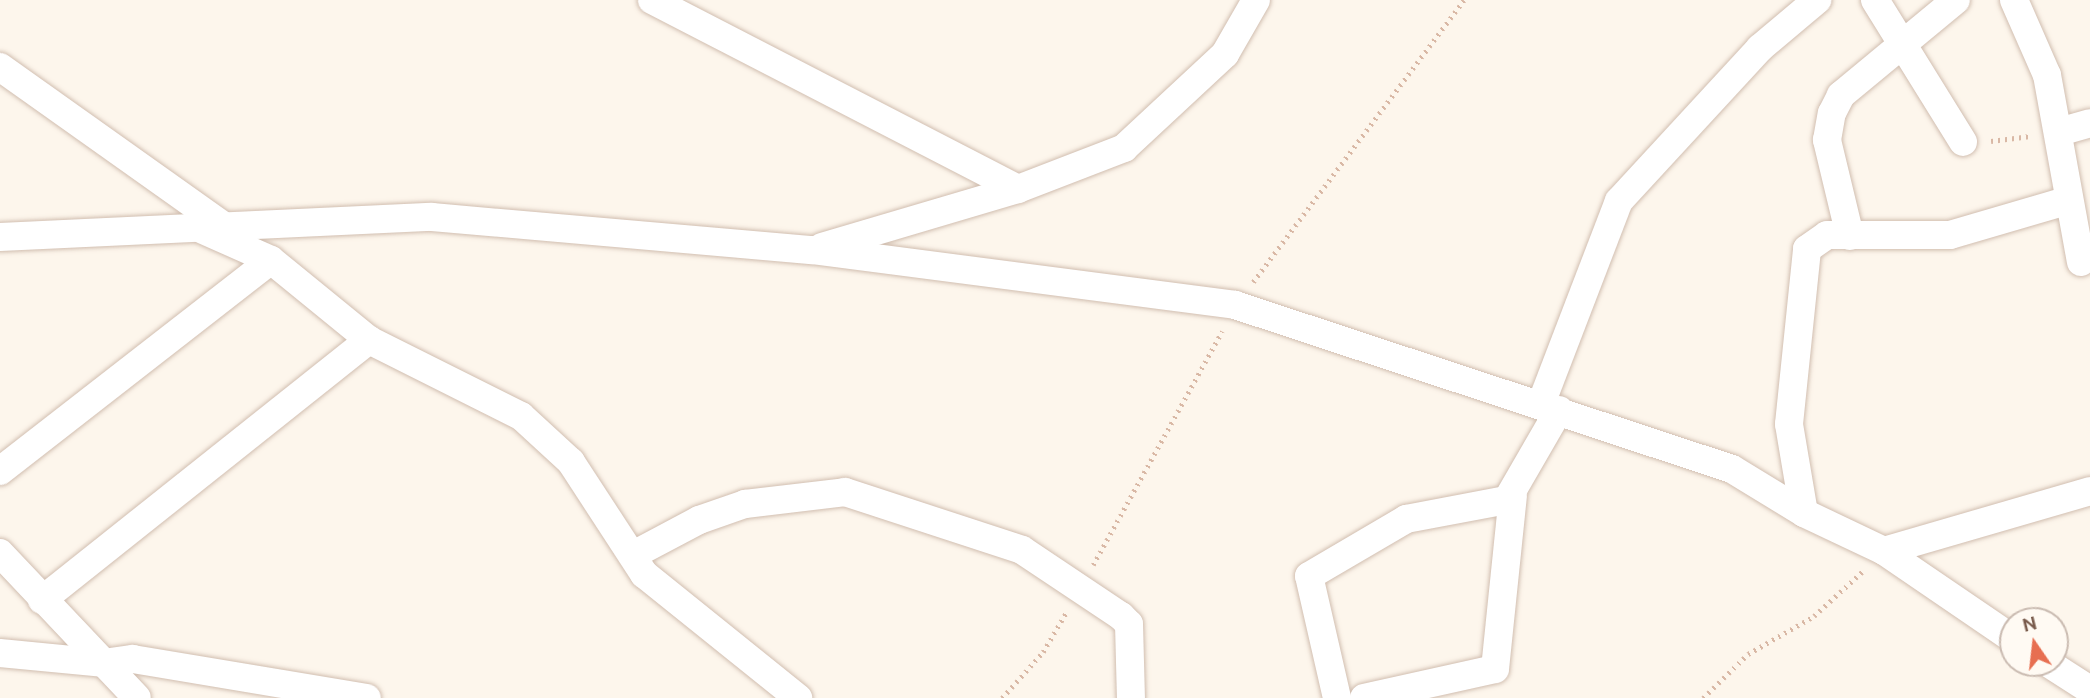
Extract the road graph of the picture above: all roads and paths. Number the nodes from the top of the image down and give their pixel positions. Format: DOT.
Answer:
graph roads {
  1 [pos="652,0"];
  2 [pos="1256,0"];
  3 [pos="1464,0"];
  4 [pos="1817,0"];
  5 [pos="1875,0"];
  6 [pos="1956,0"];
  7 [pos="2014,0"];
  8 [pos="1902,46"];
  9 [pos="0,67"];
  10 [pos="2090,123"];
  11 [pos="2059,132"];
  12 [pos="1963,142"];
  13 [pos="1018,189"];
  14 [pos="2066,201"];
  15 [pos="210,227"];
  16 [pos="1850,236"];
  17 [pos="0,237"];
  18 [pos="813,250"];
  19 [pos="271,260"];
  20 [pos="2081,262"];
  21 [pos="1236,305"];
  22 [pos="369,340"];
  23 [pos="1550,407"];
  24 [pos="0,471"];
  25 [pos="2090,491"];
  26 [pos="1513,496"];
  27 [pos="1804,513"];
  28 [pos="1884,551"];
  29 [pos="0,553"];
  30 [pos="633,555"];
  31 [pos="1080,590"];
  32 [pos="42,600"];
  33 [pos="1999,629"];
  34 [pos="0,653"];
  35 [pos="103,663"];
  36 [pos="2069,676"];
  37 [pos="2090,690"];
  38 [pos="137,698"];
  39 [pos="368,698"];
  40 [pos="798,698"];
  41 [pos="1002,698"];
  42 [pos="1131,698"];
  43 [pos="1337,698"];
  44 [pos="1364,698"];
  45 [pos="1703,698"];
  1 -- 13 [label="street"];
  2 -- 13 [label="street"];
  3 -- 21 [label="path"];
  4 -- 23 [label="street"];
  5 -- 8 [label="street"];
  6 -- 8 [label="street"];
  7 -- 11 [label="street"];
  8 -- 12 [label="street"];
  8 -- 16 [label="street"];
  9 -- 15 [label="street"];
  10 -- 11 [label="street"];
  11 -- 12 [label="path"];
  11 -- 14 [label="street"];
  13 -- 18 [label="street"];
  14 -- 16 [label="street"];
  14 -- 20 [label="street"];
  15 -- 17 [label="street"];
  15 -- 18 [label="street"];
  15 -- 19 [label="street"];
  16 -- 27 [label="street"];
  18 -- 21 [label="street"];
  19 -- 22 [label="street"];
  19 -- 24 [label="street"];
  21 -- 23 [label="street"];
  21 -- 31 [label="path"];
  22 -- 30 [label="street"];
  22 -- 32 [label="street"];
  23 -- 26 [label="street"];
  23 -- 27 [label="street"];
  25 -- 28 [label="street"];
  26 -- 43 [label="street"];
  26 -- 44 [label="street"];
  27 -- 28 [label="street"];
  28 -- 33 [label="street"];
  28 -- 45 [label="path"];
  29 -- 32 [label="street"];
  30 -- 31 [label="street"];
  30 -- 40 [label="street"];
  31 -- 41 [label="path"];
  31 -- 42 [label="street"];
  32 -- 35 [label="street"];
  34 -- 35 [label="street"];
  35 -- 38 [label="street"];
  35 -- 39 [label="street"];
  36 -- 37 [label="street"];
}
